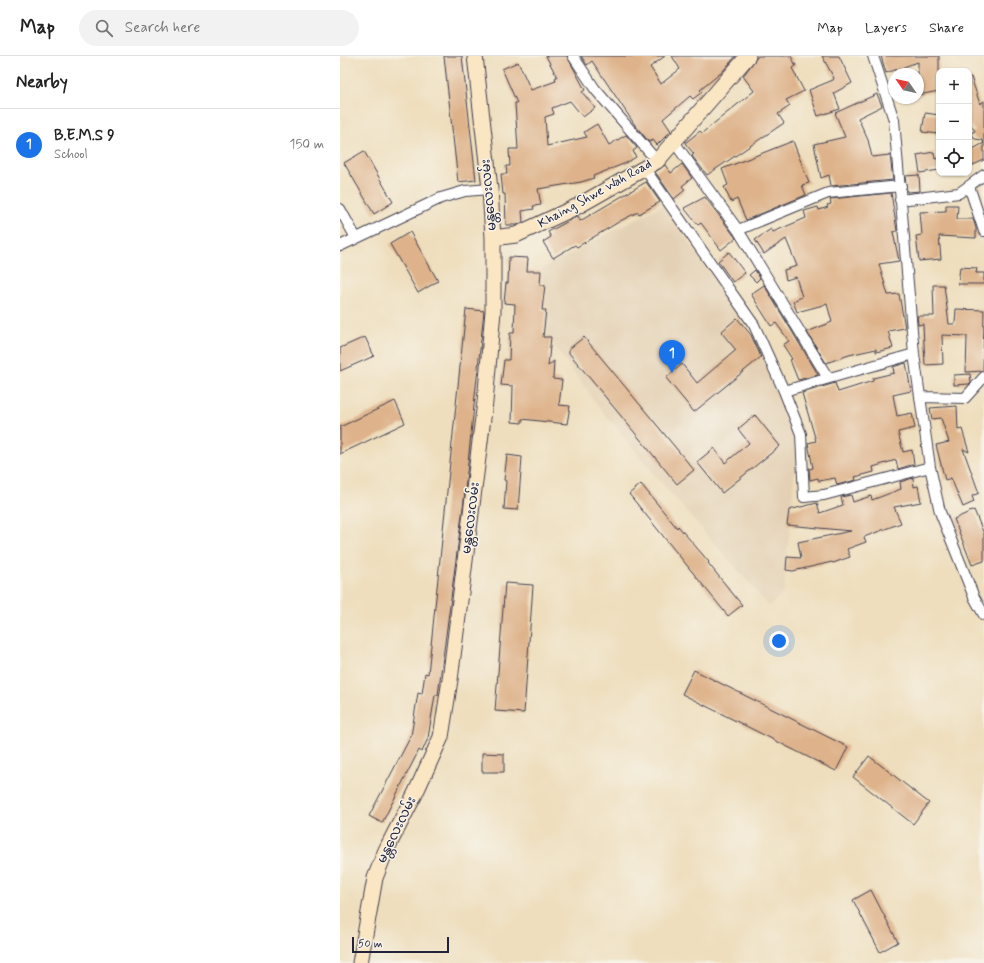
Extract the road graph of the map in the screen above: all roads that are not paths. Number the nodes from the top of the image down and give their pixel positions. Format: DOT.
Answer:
graph roads {
  1 [pos="475,56"];
  2 [pos="573,56"];
  3 [pos="748,56"];
  4 [pos="873,56"];
  5 [pos="674,142"];
  6 [pos="651,165"];
  7 [pos="984,175"];
  8 [pos="901,186"];
  9 [pos="969,186"];
  10 [pos="490,189"];
  11 [pos="900,200"];
  12 [pos="340,209"];
  13 [pos="738,230"];
  14 [pos="984,231"];
  15 [pos="356,238"];
  16 [pos="492,238"];
  17 [pos="340,246"];
  18 [pos="914,354"];
  19 [pos="984,377"];
  20 [pos="828,378"];
  21 [pos="784,391"];
  22 [pos="920,398"];
  23 [pos="930,467"];
  24 [pos="984,615"];
  25 [pos="361,956"];
  26 [pos="370,963"];
  1 -- 10 [label="main road, မန္တလေးလမ်း"];
  2 -- 6 [label="street"];
  3 -- 5 [label="main road, Khaing Shwe Wah Road"];
  4 -- 8 [label="street"];
  5 -- 6 [label="main road, Khaing Shwe Wah Road"];
  5 -- 13 [label="street"];
  6 -- 16 [label="main road, Khaing Shwe Wah Road"];
  6 -- 21 [label="street"];
  7 -- 9 [label="street"];
  8 -- 11 [label="street"];
  8 -- 13 [label="street"];
  9 -- 11 [label="street"];
  9 -- 14 [label="street"];
  10 -- 15 [label="street"];
  10 -- 16 [label="main road, မန္တလေးလမ်း"];
  11 -- 18 [label="street"];
  12 -- 15 [label="street"];
  13 -- 20 [label="street"];
  15 -- 17 [label="street"];
  16 -- 25 [label="main road, မန္တလေးလမ်း"];
  18 -- 20 [label="street"];
  18 -- 22 [label="street"];
  19 -- 22 [label="street"];
  20 -- 21 [label="street"];
  21 -- 23 [label="street"];
  22 -- 23 [label="street"];
  23 -- 24 [label="street"];
  25 -- 26 [label="street"];
}
